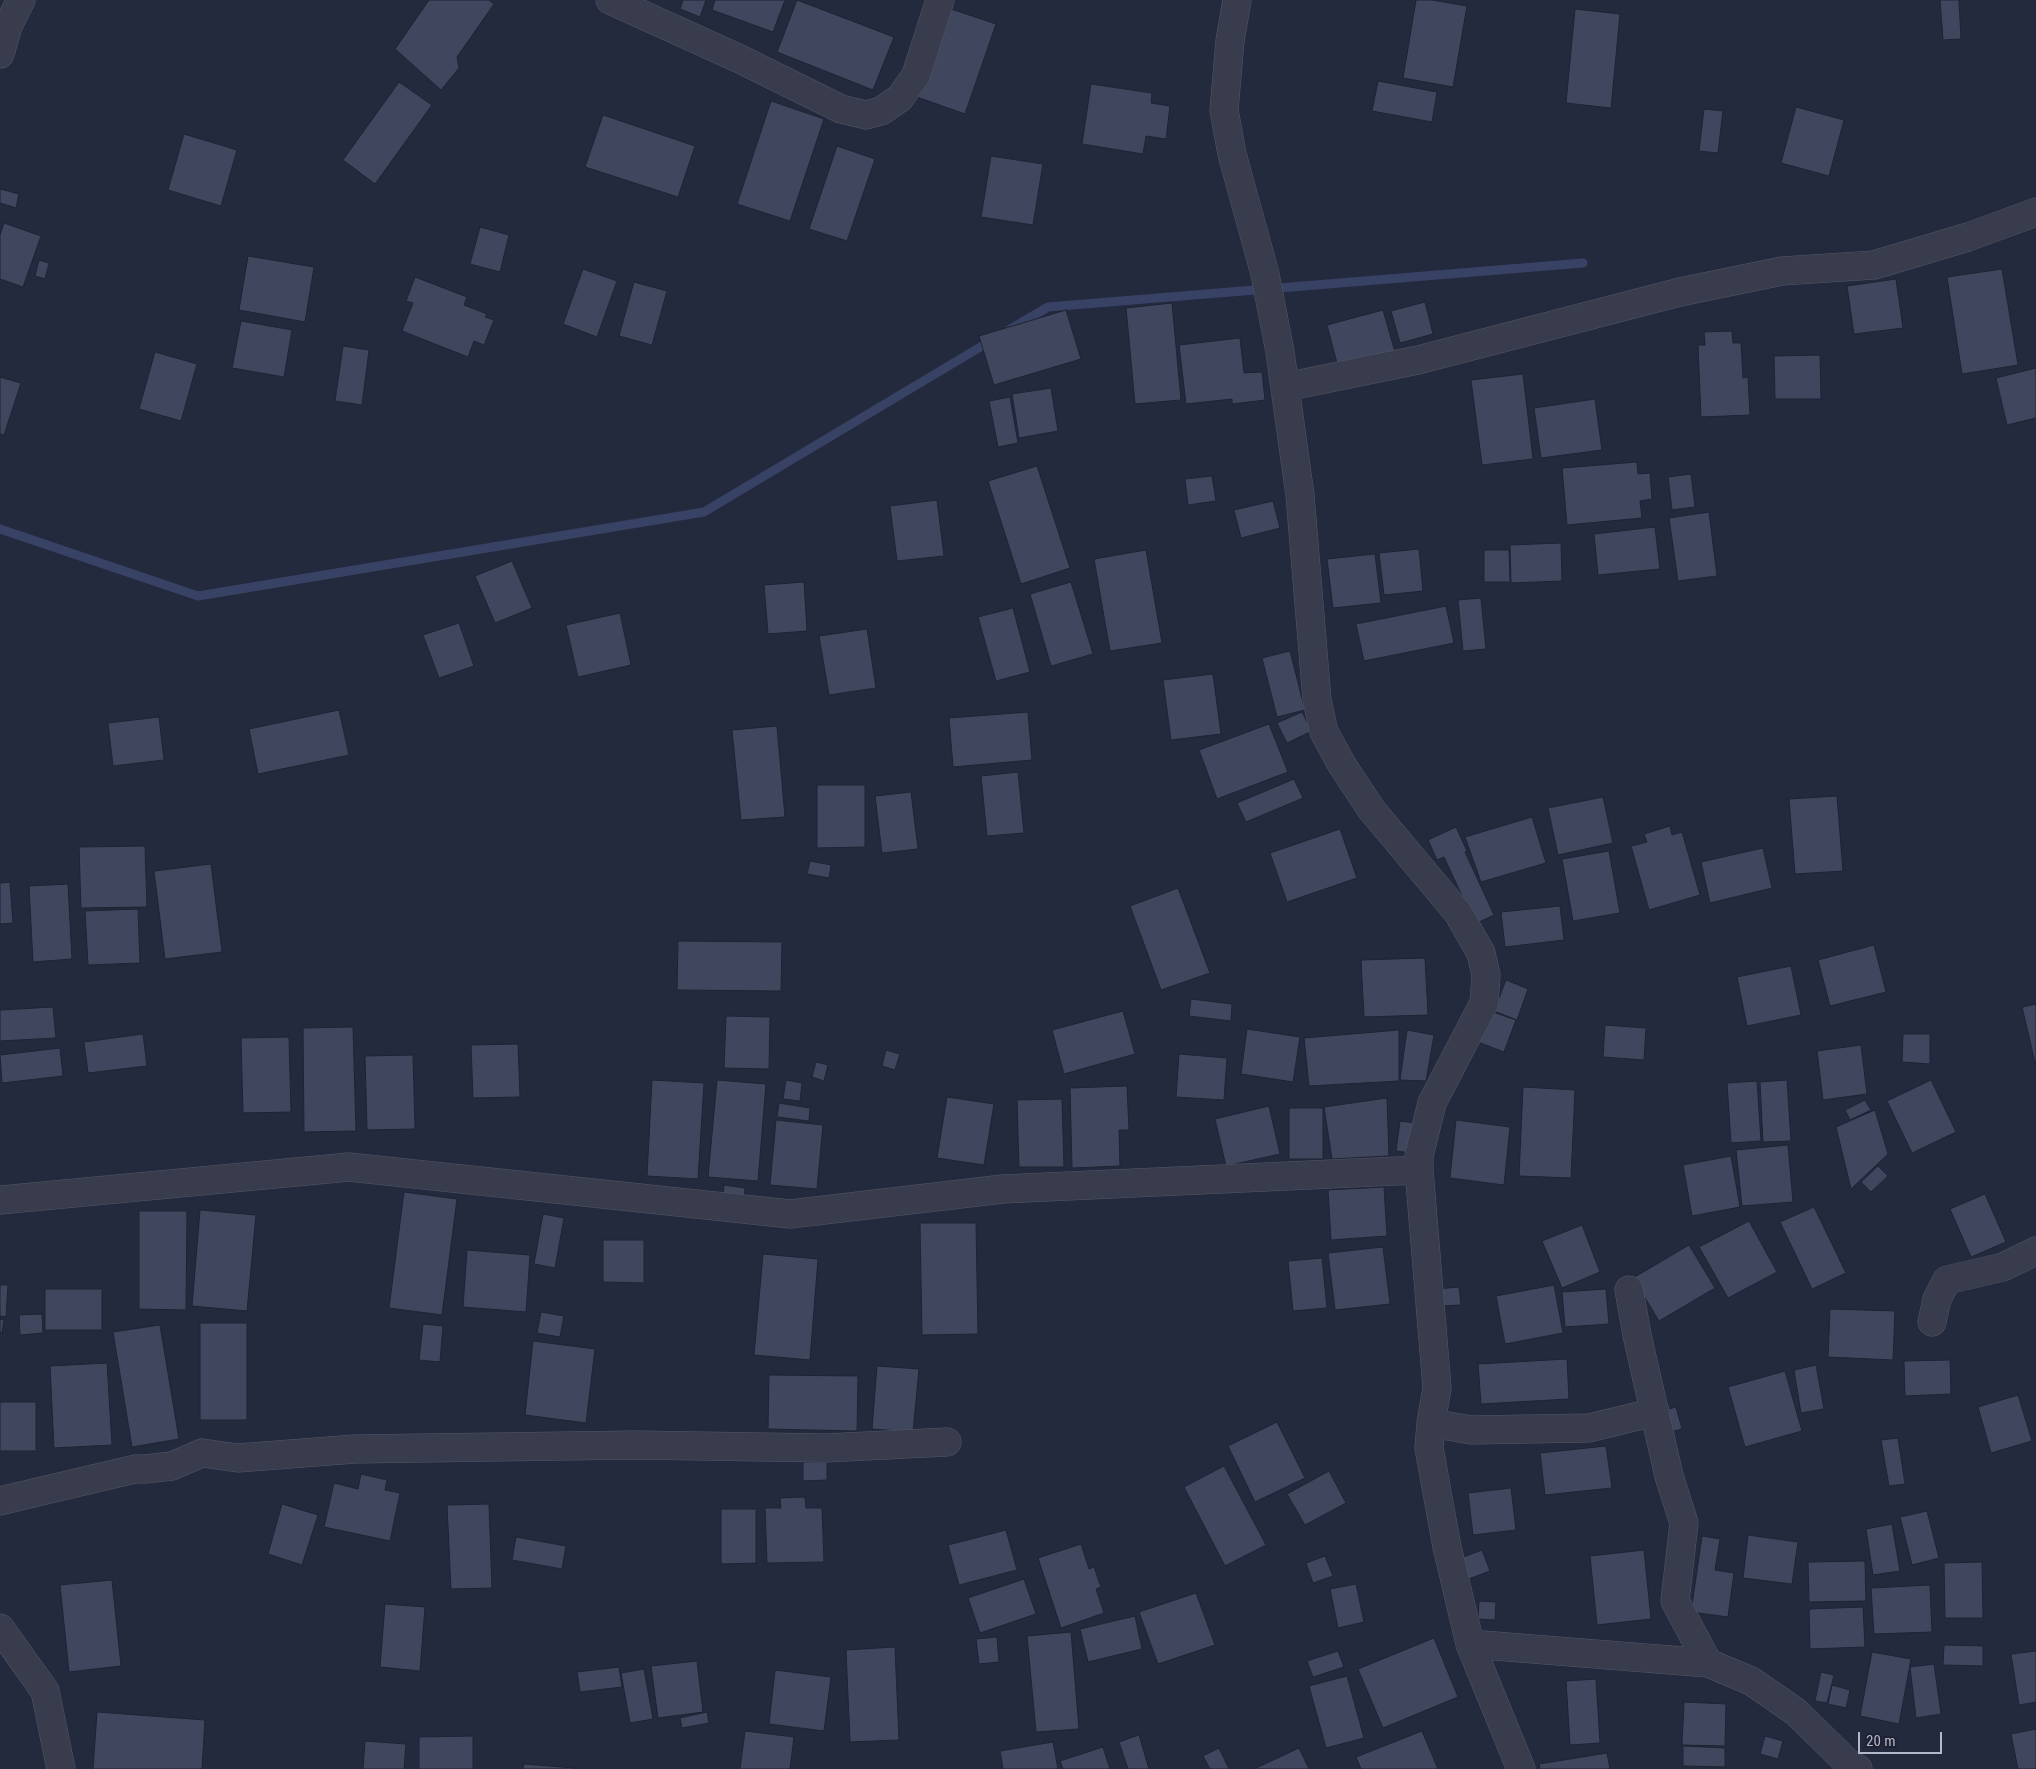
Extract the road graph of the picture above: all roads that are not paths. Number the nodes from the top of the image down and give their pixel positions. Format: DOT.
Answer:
graph roads {
  1 [pos="22,0"];
  2 [pos="610,0"];
  3 [pos="940,0"];
  4 [pos="1237,0"];
  5 [pos="0,54"];
  6 [pos="2036,212"];
  7 [pos="1285,387"];
  8 [pos="1419,1170"];
  9 [pos="0,1200"];
  10 [pos="2036,1251"];
  11 [pos="1629,1290"];
  12 [pos="1932,1322"];
  13 [pos="1655,1412"];
  14 [pos="1430,1423"];
  15 [pos="947,1442"];
  16 [pos="0,1502"];
  17 [pos="0,1628"];
  18 [pos="1470,1644"];
  19 [pos="1708,1663"];
  20 [pos="61,1769"];
  21 [pos="1521,1769"];
  22 [pos="1858,1769"];
  1 -- 5 [label="street"];
  2 -- 3 [label="street"];
  4 -- 7 [label="street"];
  6 -- 7 [label="street"];
  7 -- 8 [label="street"];
  8 -- 9 [label="street"];
  8 -- 14 [label="street"];
  10 -- 12 [label="street"];
  11 -- 13 [label="street"];
  13 -- 14 [label="street"];
  13 -- 19 [label="street"];
  14 -- 18 [label="street"];
  15 -- 16 [label="street"];
  17 -- 20 [label="street"];
  18 -- 19 [label="street"];
  18 -- 21 [label="street"];
  19 -- 22 [label="street"];
}
